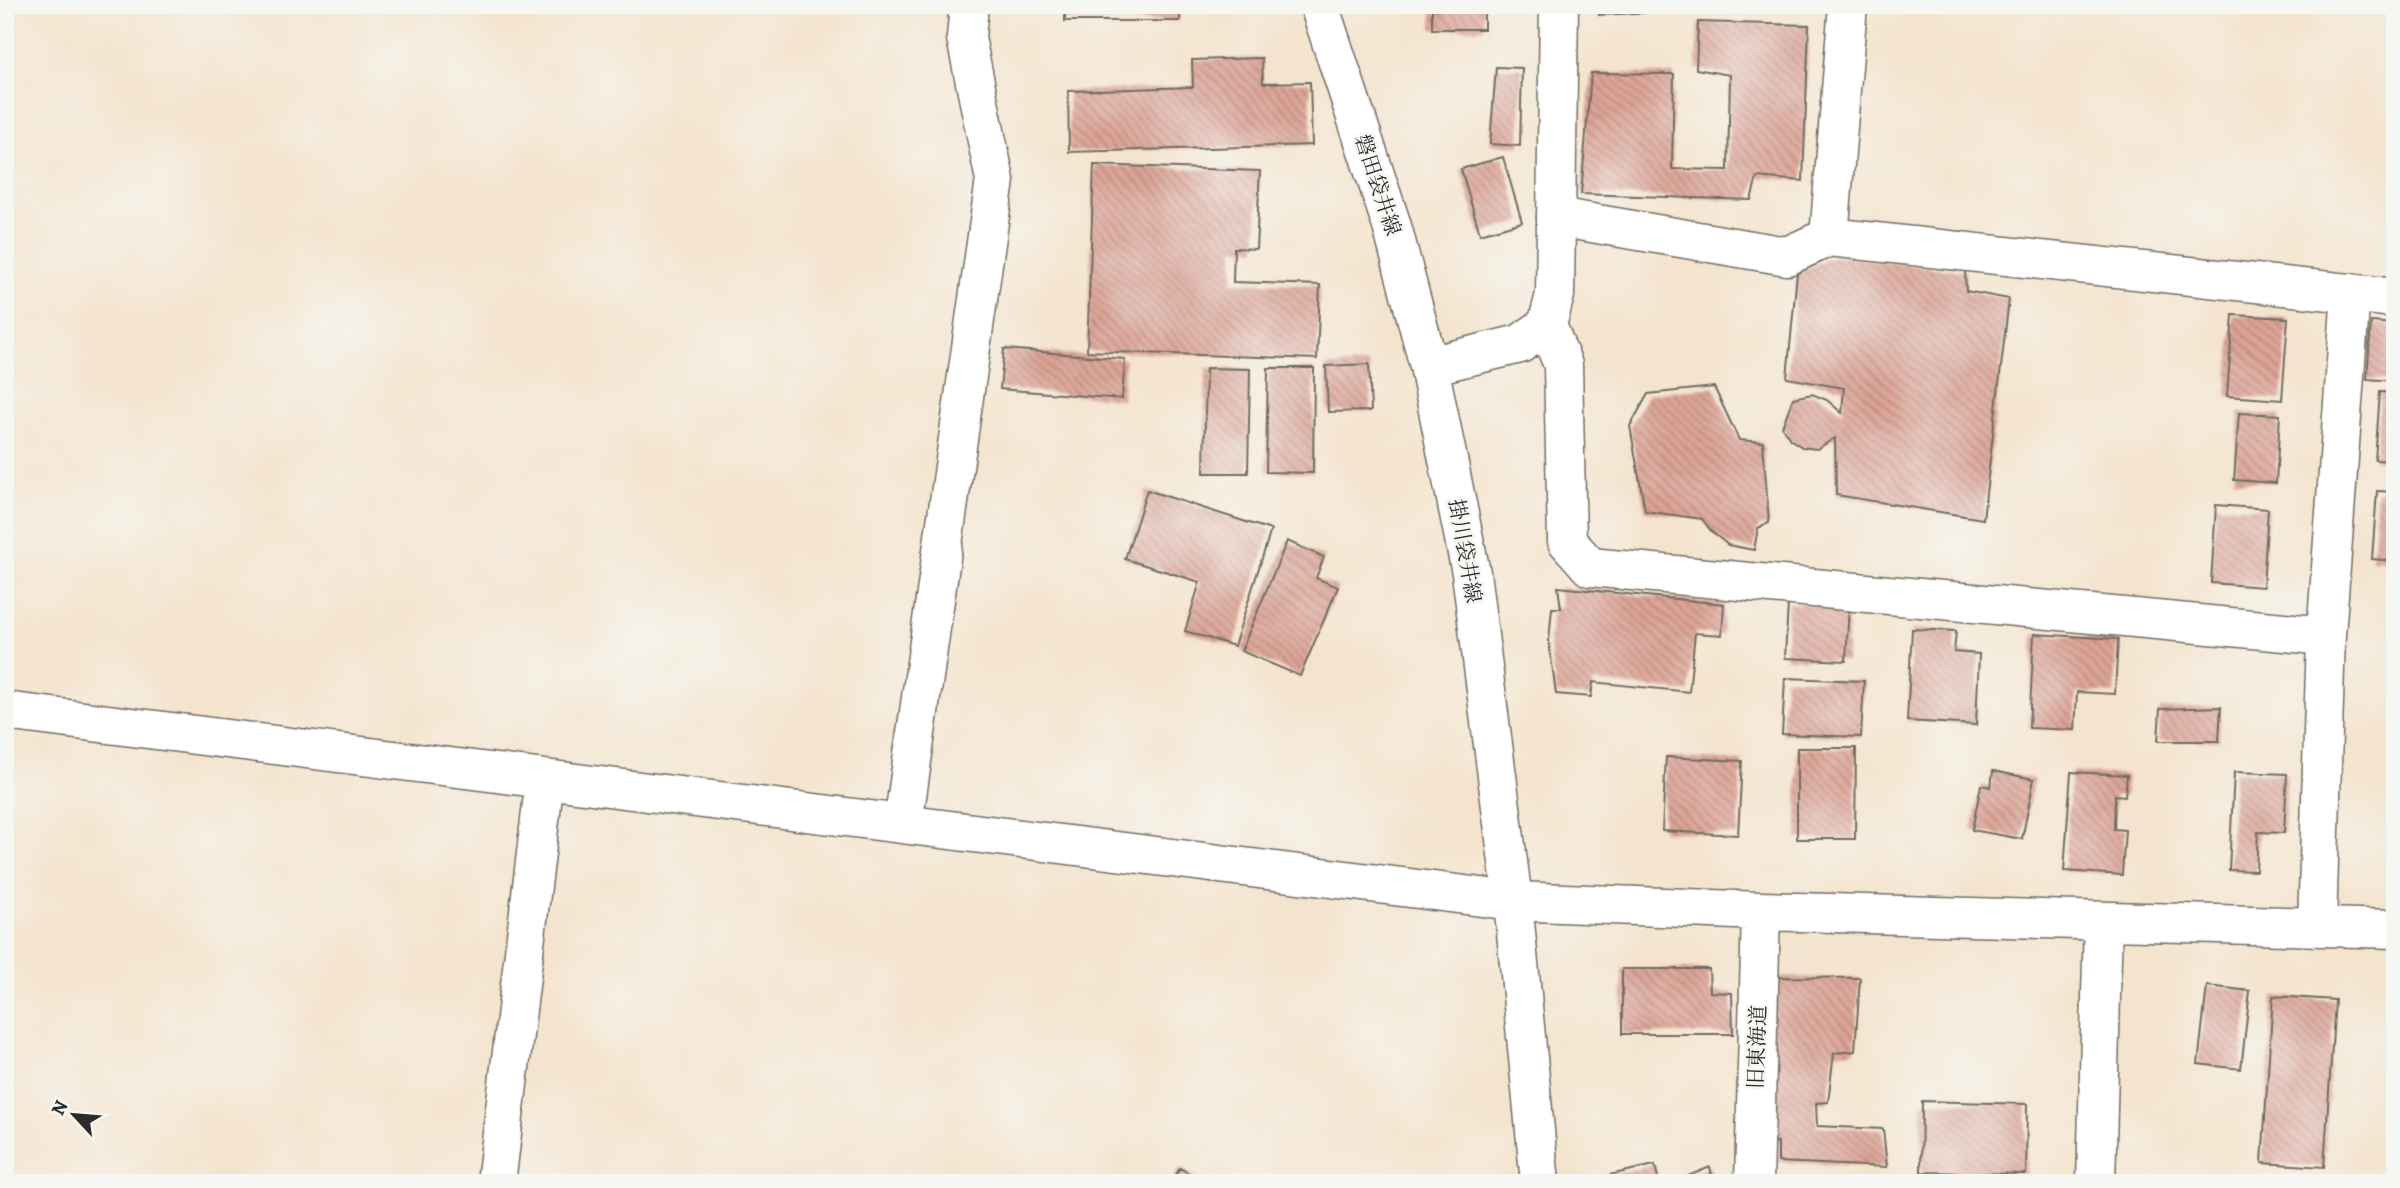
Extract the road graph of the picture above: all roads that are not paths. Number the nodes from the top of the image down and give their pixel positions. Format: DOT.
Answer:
graph roads {
  1 [pos="969,5"];
  2 [pos="1319,5"];
  3 [pos="1559,5"];
  4 [pos="1848,5"];
  5 [pos="1556,217"];
  6 [pos="1829,237"];
  7 [pos="2351,293"];
  8 [pos="2395,298"];
  9 [pos="1547,325"];
  10 [pos="1429,366"];
  11 [pos="2326,636"];
  12 [pos="5,711"];
  13 [pos="545,779"];
  14 [pos="903,824"];
  15 [pos="1513,901"];
  16 [pos="1761,911"];
  17 [pos="2103,921"];
  18 [pos="2317,927"];
  19 [pos="2395,929"];
  20 [pos="496,1183"];
  21 [pos="1540,1183"];
  22 [pos="1754,1183"];
  23 [pos="2096,1183"];
  1 -- 14 [label="street"];
  2 -- 10 [label="street, 磐田袋井線"];
  3 -- 5 [label="street"];
  4 -- 6 [label="street"];
  5 -- 6 [label="street"];
  5 -- 9 [label="street"];
  6 -- 7 [label="street"];
  7 -- 8 [label="street"];
  7 -- 11 [label="street"];
  9 -- 10 [label="street"];
  9 -- 11 [label="street"];
  10 -- 15 [label="street, 掛川袋井線"];
  11 -- 18 [label="street"];
  12 -- 13 [label="street"];
  13 -- 14 [label="street"];
  13 -- 20 [label="street"];
  14 -- 15 [label="street"];
  15 -- 16 [label="street"];
  15 -- 21 [label="street, 掛川袋井線"];
  16 -- 17 [label="street"];
  16 -- 22 [label="street, 旧東海道"];
  17 -- 18 [label="street"];
  17 -- 23 [label="street"];
  18 -- 19 [label="street"];
}
